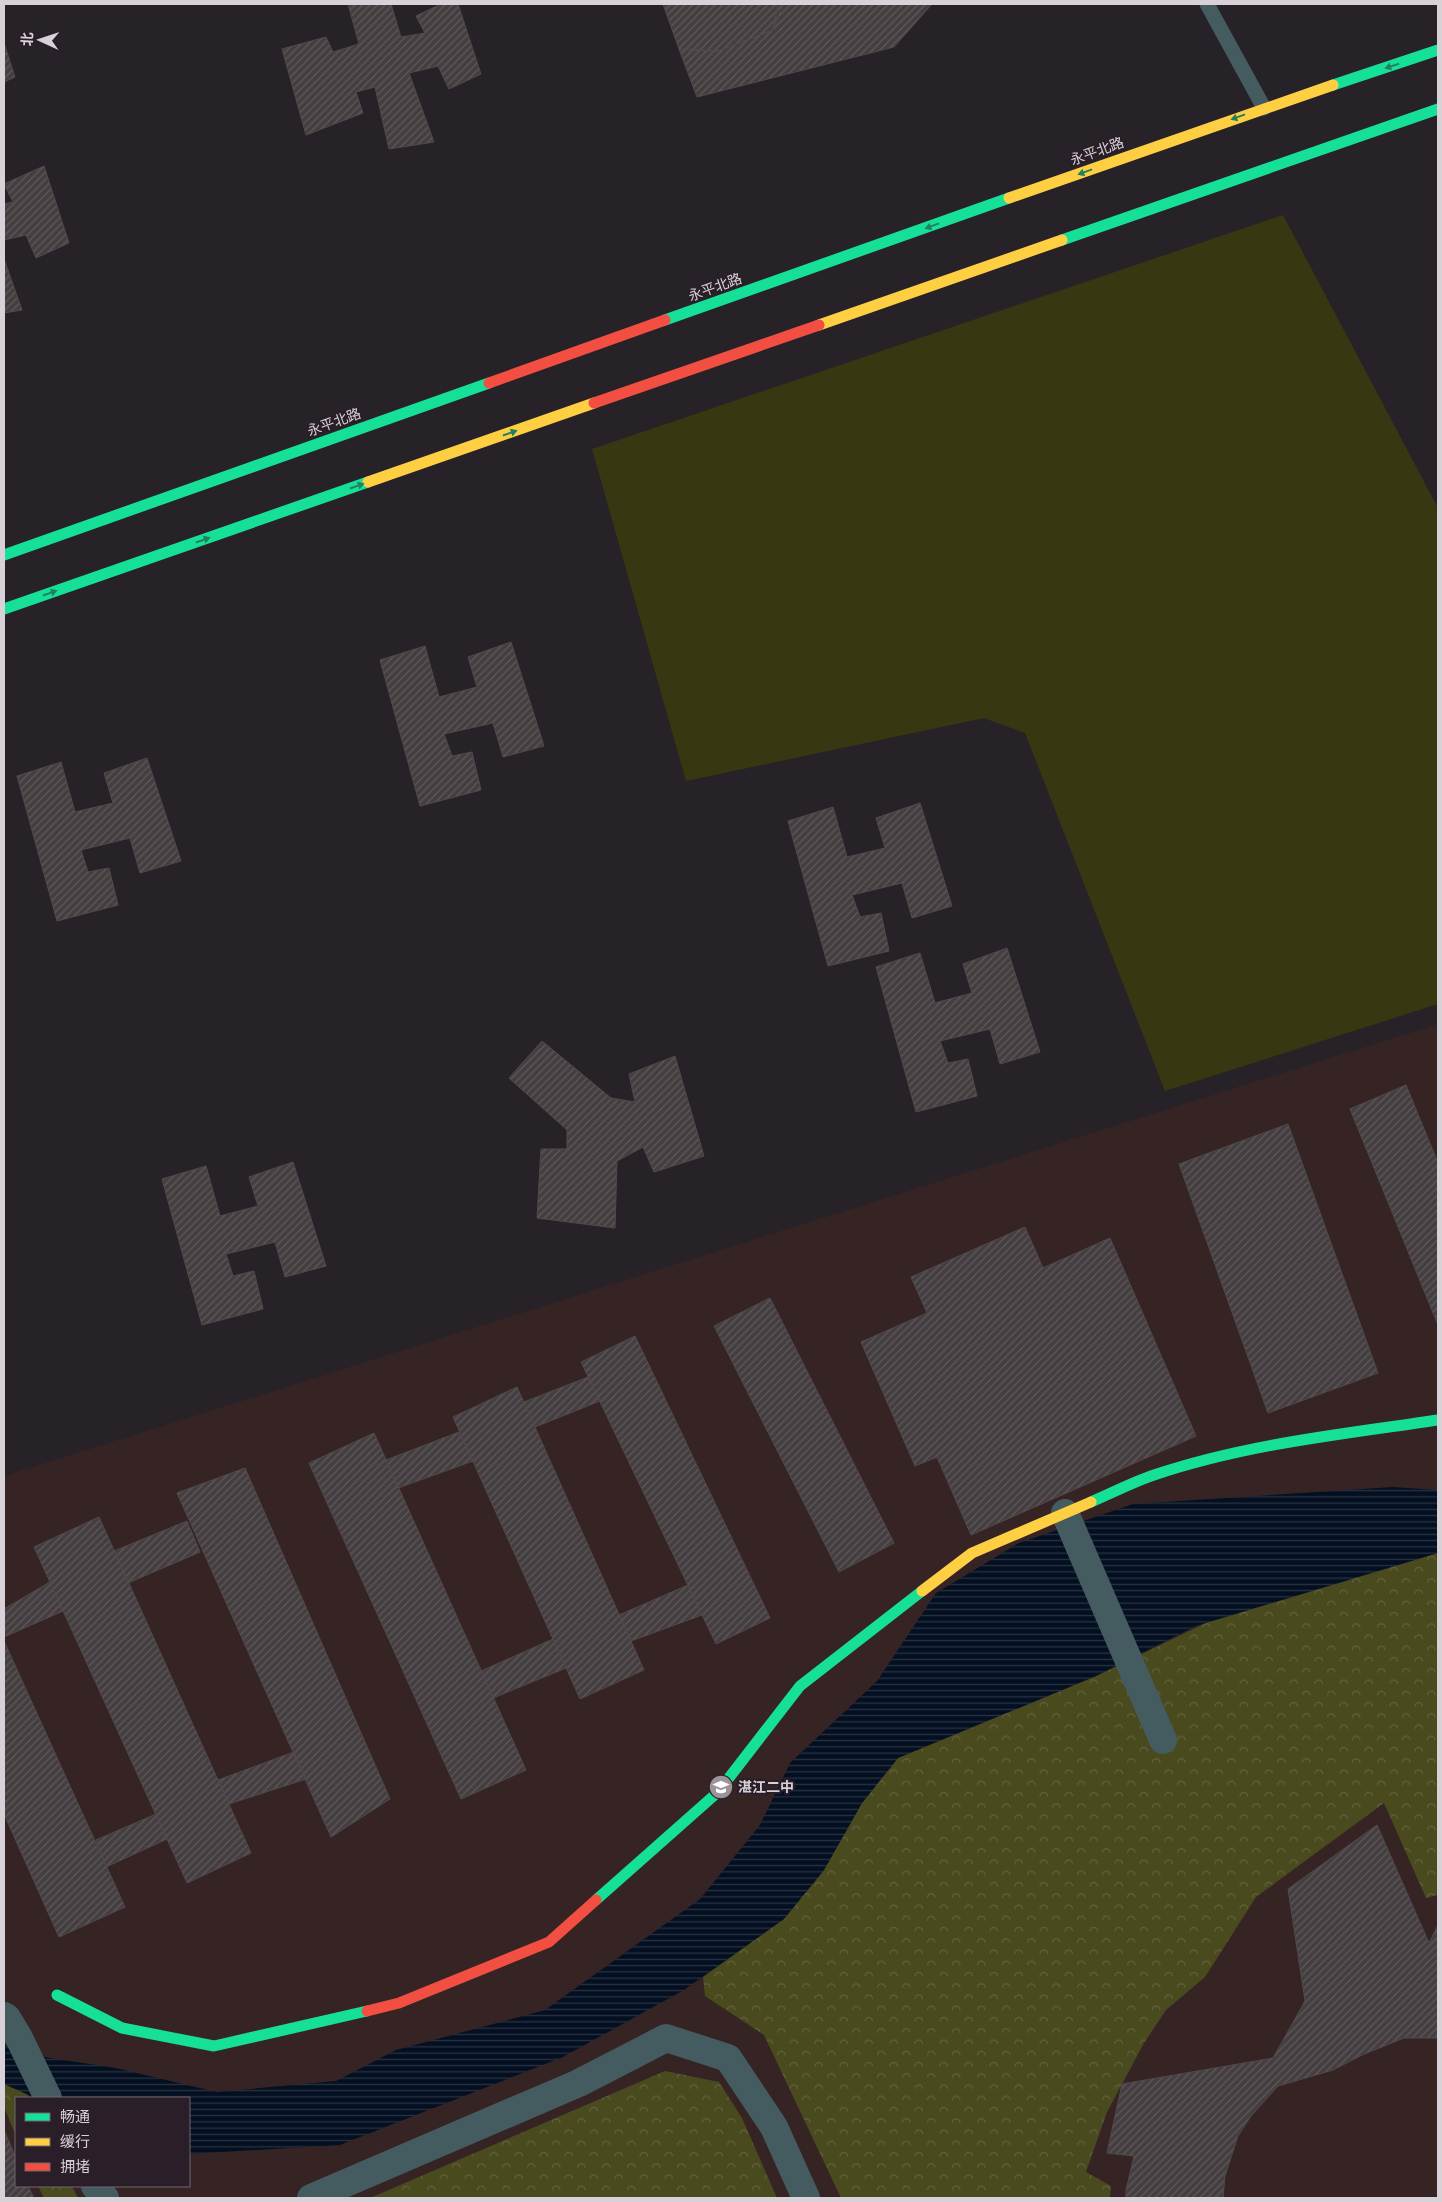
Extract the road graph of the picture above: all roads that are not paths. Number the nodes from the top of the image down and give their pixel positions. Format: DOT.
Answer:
graph roads {
  1 [pos="1207,4"];
  2 [pos="1438,50"];
  3 [pos="1264,108"];
  4 [pos="1438,108"];
  5 [pos="4,554"];
  6 [pos="4,609"];
  7 [pos="1438,1420"];
  8 [pos="1065,1513"];
  9 [pos="1163,1740"];
  10 [pos="58,1995"];
  11 [pos="4,2016"];
  12 [pos="48,2097"];
  13 [pos="95,2187"];
  14 [pos="105,2198"];
  15 [pos="310,2198"];
  16 [pos="806,2198"];
  1 -- 3 [label="lane"];
  2 -- 3 [label="street, 永平北路, one-way"];
  3 -- 5 [label="street, 永平北路, one-way"];
  6 -- 4 [label="street, one-way"];
  7 -- 8 [label="street"];
  8 -- 9 [label="street"];
  8 -- 10 [label="street"];
  11 -- 12 [label="street"];
  13 -- 14 [label="street"];
  15 -- 16 [label="street"];
}
